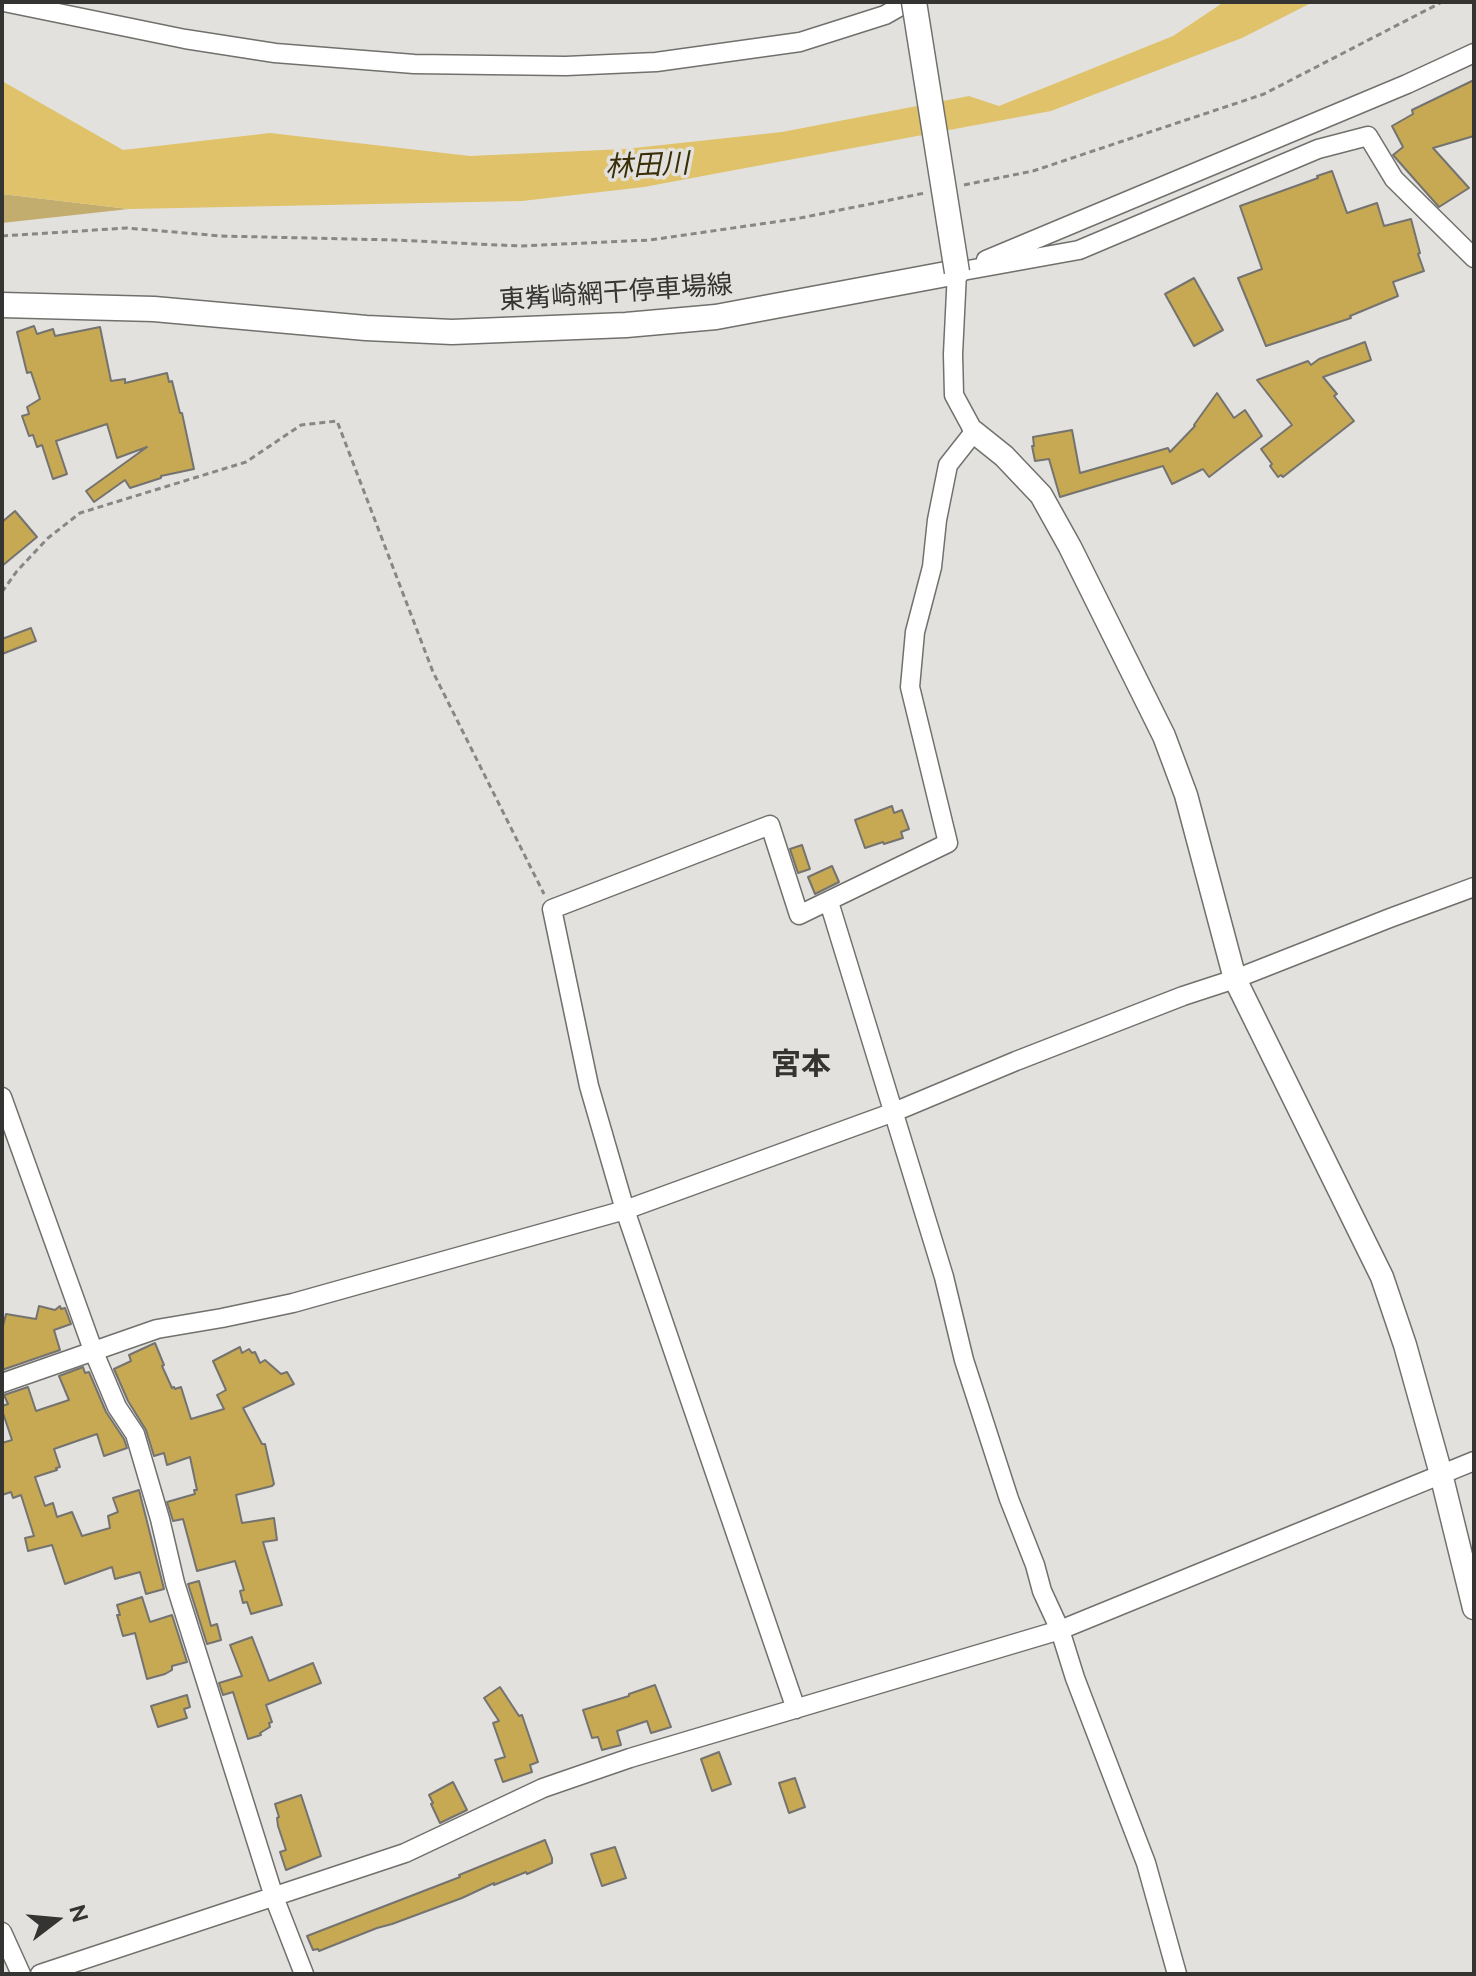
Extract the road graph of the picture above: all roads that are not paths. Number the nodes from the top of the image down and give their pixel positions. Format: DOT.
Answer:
graph roads {
  1 [pos="4,2"];
  2 [pos="908,2"];
  3 [pos="914,2"];
  4 [pos="1474,53"];
  5 [pos="1474,258"];
  6 [pos="957,272"];
  7 [pos="2,305"];
  8 [pos="974,432"];
  9 [pos="1474,887"];
  10 [pos="829,902"];
  11 [pos="1235,979"];
  12 [pos="2,1097"];
  13 [pos="894,1112"];
  14 [pos="625,1210"];
  15 [pos="93,1350"];
  16 [pos="2,1383"];
  17 [pos="1474,1461"];
  18 [pos="1441,1474"];
  19 [pos="1474,1608"];
  20 [pos="1060,1630"];
  21 [pos="796,1709"];
  22 [pos="274,1897"];
  23 [pos="2,1932"];
  24 [pos="21,1974"];
  25 [pos="40,1974"];
  26 [pos="304,1974"];
  27 [pos="1177,1974"];
  1 -- 2 [label="street"];
  3 -- 6 [label="main road, bridge"];
  4 -- 6 [label="street"];
  5 -- 6 [label="street"];
  6 -- 7 [label="main road, 東觜崎網干停車場線"];
  6 -- 8 [label="street"];
  8 -- 10 [label="street"];
  8 -- 11 [label="street"];
  9 -- 11 [label="street"];
  10 -- 13 [label="street"];
  10 -- 14 [label="street"];
  11 -- 13 [label="street"];
  11 -- 18 [label="street"];
  12 -- 15 [label="street"];
  13 -- 14 [label="street"];
  13 -- 20 [label="street"];
  14 -- 15 [label="street"];
  14 -- 21 [label="street"];
  15 -- 16 [label="street"];
  15 -- 22 [label="street"];
  17 -- 18 [label="street"];
  18 -- 19 [label="street"];
  18 -- 20 [label="street"];
  20 -- 21 [label="street"];
  20 -- 27 [label="street"];
  21 -- 22 [label="street"];
  22 -- 25 [label="street"];
  22 -- 26 [label="street"];
  23 -- 24 [label="street"];
}
